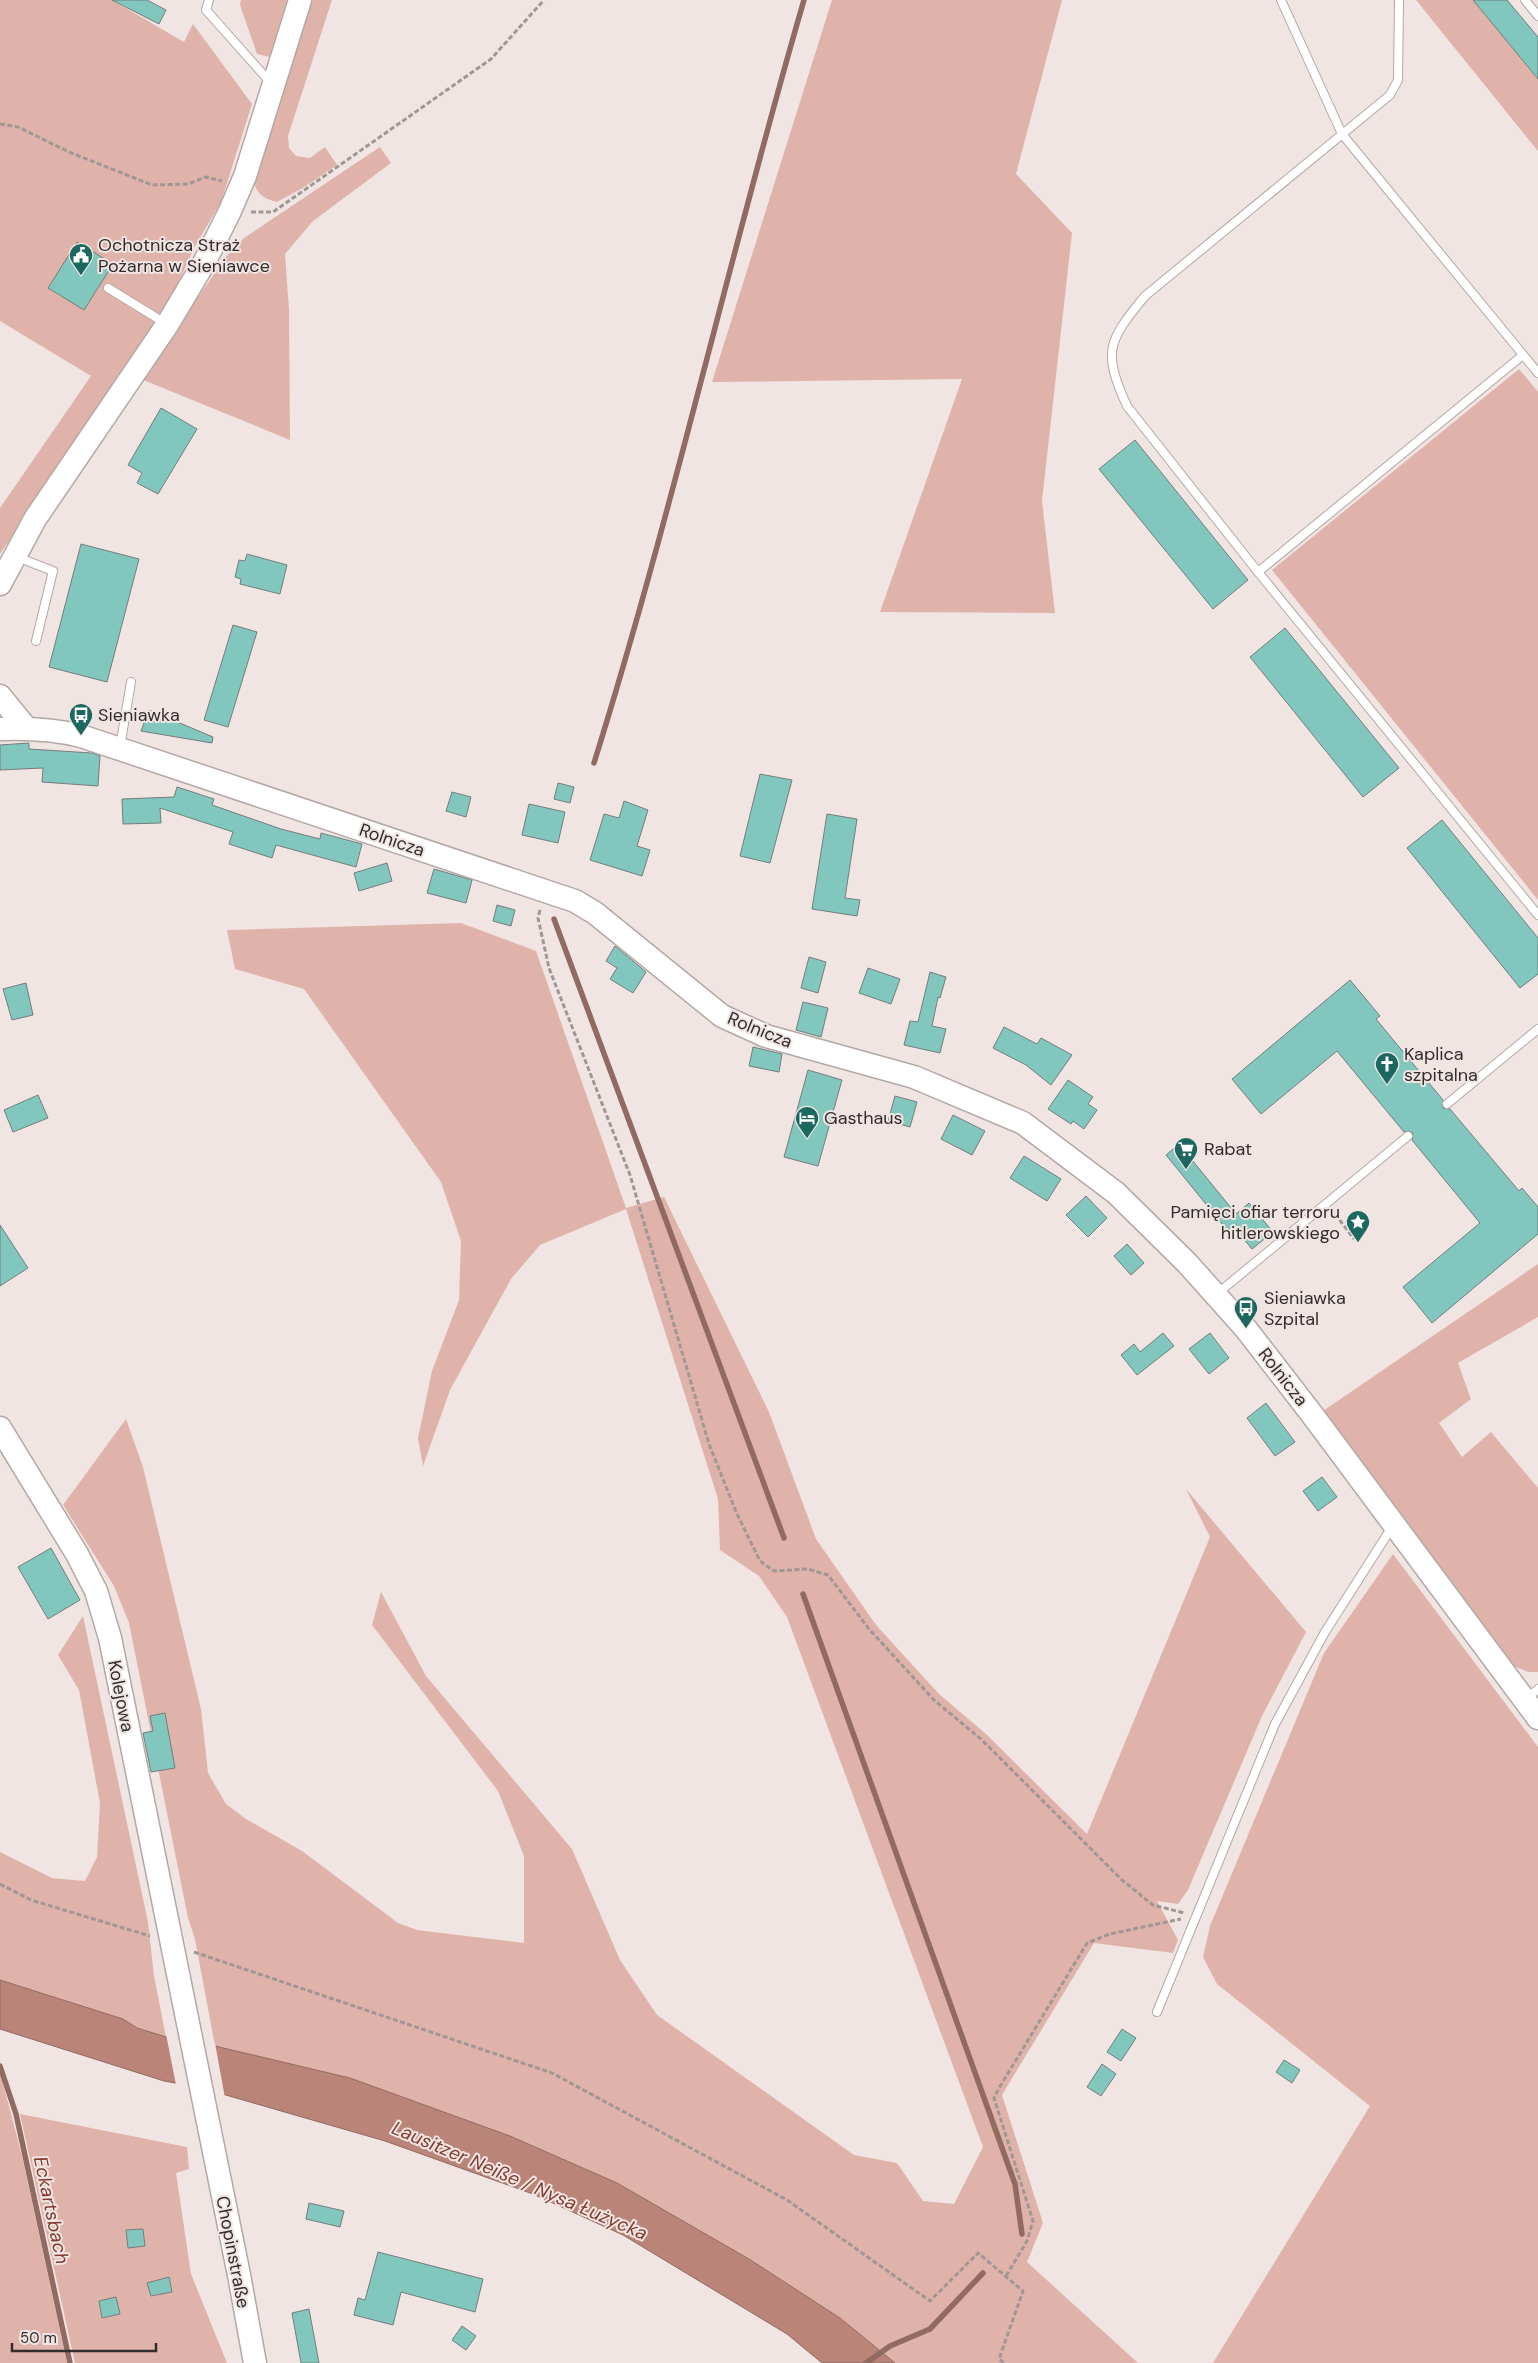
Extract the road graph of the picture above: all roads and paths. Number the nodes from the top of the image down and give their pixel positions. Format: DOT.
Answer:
graph roads {
  1 [pos="209,0"];
  2 [pos="300,0"];
  3 [pos="544,0"];
  4 [pos="1281,0"];
  5 [pos="1399,0"];
  6 [pos="1525,0"];
  7 [pos="1538,16"];
  8 [pos="273,86"];
  9 [pos="0,124"];
  10 [pos="1342,134"];
  11 [pos="240,188"];
  12 [pos="230,211"];
  13 [pos="108,288"];
  14 [pos="167,325"];
  15 [pos="1523,355"];
  16 [pos="1538,373"];
  17 [pos="15,556"];
  18 [pos="1258,572"];
  19 [pos="0,584"];
  20 [pos="36,641"];
  21 [pos="131,682"];
  22 [pos="0,696"];
  23 [pos="26,728"];
  24 [pos="0,729"];
  25 [pos="119,748"];
  26 [pos="546,892"];
  27 [pos="1538,915"];
  28 [pos="1538,1029"];
  29 [pos="1447,1104"];
  30 [pos="1408,1136"];
  31 [pos="1335,1213"];
  32 [pos="1354,1238"];
  33 [pos="1216,1294"];
  34 [pos="0,1428"];
  35 [pos="1394,1524"];
  36 [pos="1534,1702"];
  37 [pos="0,1884"];
  38 [pos="1197,1916"];
  39 [pos="171,1944"];
  40 [pos="1158,2012"];
  41 [pos="196,2064"];
  42 [pos="1006,2276"];
  43 [pos="255,2363"];
  44 [pos="1004,2363"];
  1 -- 8 [label="lane"];
  2 -- 8 [label="street"];
  3 -- 12 [label="path"];
  4 -- 10 [label="lane"];
  5 -- 10 [label="lane"];
  6 -- 7 [label="lane"];
  8 -- 11 [label="street"];
  9 -- 11 [label="path"];
  10 -- 15 [label="lane"];
  10 -- 18 [label="lane"];
  11 -- 12 [label="street"];
  12 -- 14 [label="street"];
  13 -- 14 [label="lane"];
  14 -- 17 [label="street"];
  15 -- 16 [label="lane"];
  15 -- 18 [label="lane"];
  17 -- 19 [label="street"];
  17 -- 20 [label="lane"];
  18 -- 27 [label="lane"];
  21 -- 25 [label="lane"];
  22 -- 23 [label="street"];
  23 -- 24 [label="street, Rolnicza"];
  23 -- 25 [label="street, Rolnicza"];
  25 -- 26 [label="street, Rolnicza"];
  26 -- 33 [label="street, Rolnicza"];
  26 -- 38 [label="path"];
  28 -- 29 [label="lane"];
  30 -- 33 [label="lane"];
  31 -- 32 [label="path"];
  33 -- 35 [label="street, Rolnicza"];
  34 -- 39 [label="street, Kolejowa"];
  35 -- 36 [label="street, Rolnicza"];
  35 -- 38 [label="lane"];
  37 -- 39 [label="path"];
  38 -- 40 [label="lane"];
  38 -- 42 [label="path"];
  39 -- 41 [label="street, Kolejowa"];
  39 -- 42 [label="path"];
  41 -- 43 [label="street, Chopinstraße"];
  42 -- 44 [label="path"];
}
